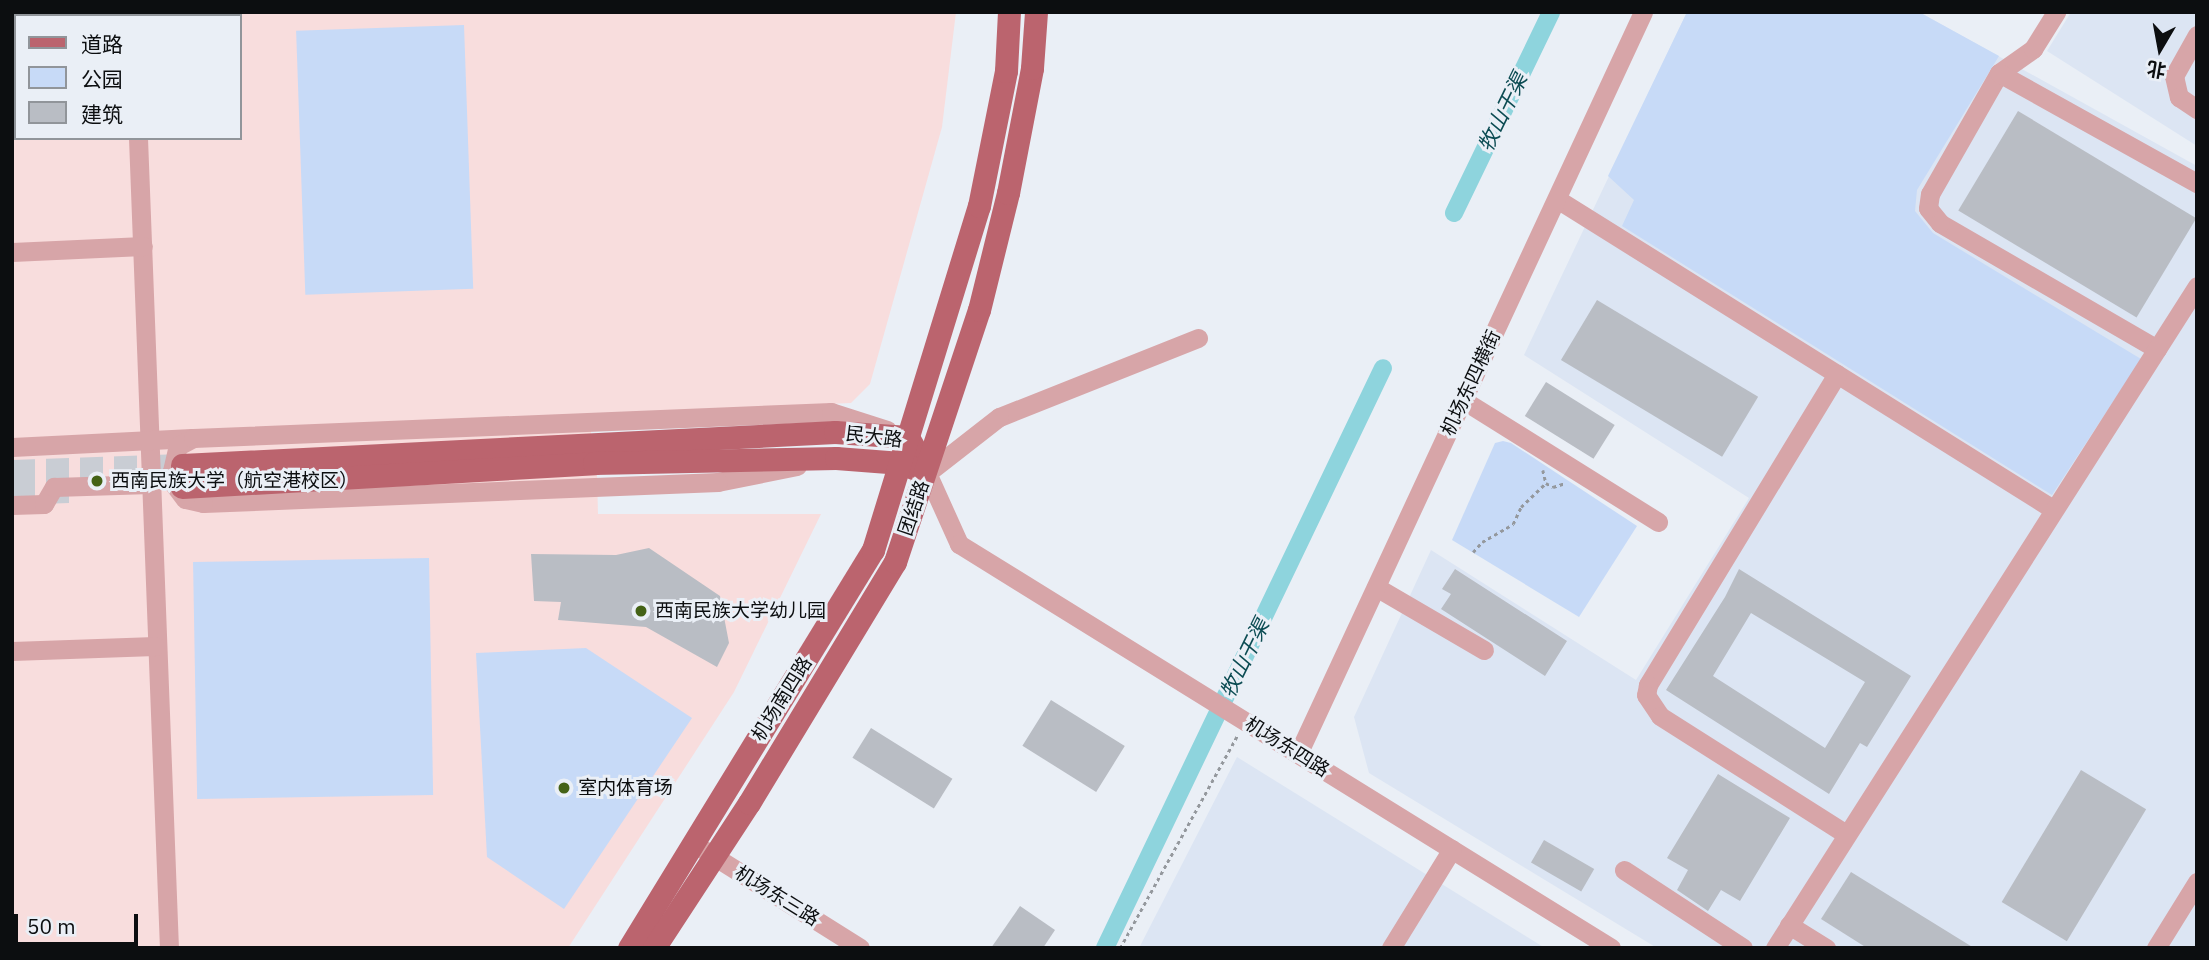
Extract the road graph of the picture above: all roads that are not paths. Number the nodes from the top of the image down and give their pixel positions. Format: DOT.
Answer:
graph roads {
  1 [pos="1009,12"];
  2 [pos="1036,12"];
  3 [pos="1643,12"];
  4 [pos="2056,12"];
  5 [pos="2197,35"];
  6 [pos="1998,73"];
  7 [pos="2197,109"];
  8 [pos="138,140"];
  9 [pos="2197,183"];
  10 [pos="1557,198"];
  11 [pos="143,246"];
  12 [pos="12,252"];
  13 [pos="2197,286"];
  14 [pos="1198,338"];
  15 [pos="2157,349"];
  16 [pos="1838,374"];
  17 [pos="1463,400"];
  18 [pos="908,437"];
  19 [pos="193,438"];
  20 [pos="149,440"];
  21 [pos="12,447"];
  22 [pos="836,458"];
  23 [pos="901,463"];
  24 [pos="927,473"];
  25 [pos="150,484"];
  26 [pos="203,503"];
  27 [pos="12,505"];
  28 [pos="151,505"];
  29 [pos="2053,509"];
  30 [pos="1658,522"];
  31 [pos="1376,587"];
  32 [pos="155,646"];
  33 [pos="1484,650"];
  34 [pos="12,651"];
  35 [pos="1298,754"];
  36 [pos="1846,834"];
  37 [pos="694,844"];
  38 [pos="1452,849"];
  39 [pos="714,856"];
  40 [pos="1624,870"];
  41 [pos="2197,882"];
  42 [pos="1789,925"];
  43 [pos="169,948"];
  44 [pos="629,948"];
  45 [pos="654,948"];
  46 [pos="860,948"];
  47 [pos="1391,948"];
  48 [pos="1611,948"];
  49 [pos="1743,948"];
  50 [pos="1775,948"];
  51 [pos="1826,948"];
  52 [pos="2156,948"];
  1 -- 18 [label="main road"];
  2 -- 24 [label="main road, 团结路"];
  3 -- 10 [label="street, 机场东四横街"];
  4 -- 6 [label="street"];
  5 -- 7 [label="street"];
  6 -- 9 [label="street"];
  6 -- 15 [label="street"];
  8 -- 11 [label="street"];
  10 -- 16 [label="street"];
  10 -- 17 [label="street, 机场东四横街"];
  11 -- 12 [label="street"];
  11 -- 20 [label="street"];
  13 -- 15 [label="street"];
  14 -- 24 [label="street"];
  15 -- 29 [label="street"];
  16 -- 29 [label="street"];
  16 -- 36 [label="street"];
  17 -- 30 [label="street"];
  17 -- 31 [label="street, 机场东四横街"];
  18 -- 19 [label="street"];
  18 -- 22 [label="main road, 民大路"];
  18 -- 23 [label="main road, 机场南四路"];
  18 -- 24 [label="main road, 民大路"];
  19 -- 20 [label="street"];
  19 -- 26 [label="street"];
  20 -- 21 [label="street"];
  20 -- 25 [label="street"];
  22 -- 23 [label="main road, 民大路"];
  22 -- 26 [label="street"];
  23 -- 24 [label="main road, 民大路"];
  23 -- 37 [label="main road, 机场南四路"];
  24 -- 35 [label="street, 机场东四路"];
  24 -- 39 [label="main road, 团结路"];
  25 -- 27 [label="street"];
  25 -- 28 [label="street"];
  26 -- 28 [label="street"];
  28 -- 32 [label="street"];
  29 -- 36 [label="street"];
  31 -- 33 [label="street"];
  31 -- 35 [label="street, 机场东四横街"];
  32 -- 34 [label="street"];
  32 -- 43 [label="street"];
  35 -- 38 [label="street, 机场东四路"];
  36 -- 42 [label="street"];
  37 -- 39 [label="street, 机场东三路"];
  37 -- 44 [label="main road, 机场南四路"];
  38 -- 47 [label="street"];
  38 -- 48 [label="street, 机场东四路"];
  39 -- 45 [label="main road, 团结路"];
  39 -- 46 [label="street, 机场东三路"];
  40 -- 49 [label="street"];
  41 -- 52 [label="street"];
  42 -- 50 [label="street"];
  42 -- 51 [label="street"];
}
